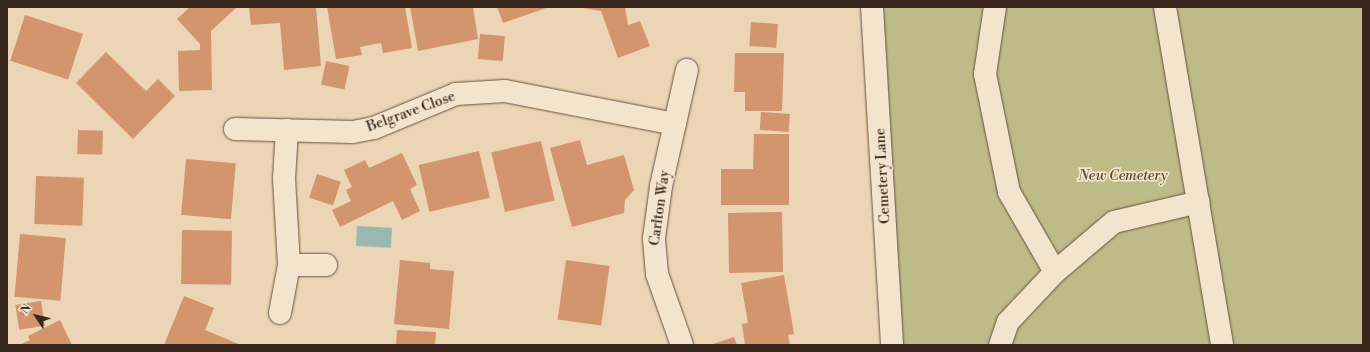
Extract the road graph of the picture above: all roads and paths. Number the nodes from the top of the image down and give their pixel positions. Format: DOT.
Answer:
graph roads {
  1 [pos="872,7"];
  2 [pos="995,7"];
  3 [pos="1165,7"];
  4 [pos="687,70"];
  5 [pos="675,124"];
  6 [pos="235,128"];
  7 [pos="287,130"];
  8 [pos="1199,202"];
  9 [pos="289,265"];
  10 [pos="326,265"];
  11 [pos="1054,272"];
  12 [pos="280,313"];
  13 [pos="682,345"];
  14 [pos="892,345"];
  15 [pos="1000,345"];
  16 [pos="1222,345"];
  1 -- 14 [label="street, Cemetery Lane"];
  2 -- 11 [label="street"];
  3 -- 8 [label="street"];
  4 -- 5 [label="street, Carlton Way"];
  5 -- 7 [label="street, Belgrave Close"];
  5 -- 13 [label="street, Carlton Way"];
  6 -- 7 [label="street, Belgrave Close"];
  7 -- 9 [label="street"];
  8 -- 11 [label="street"];
  8 -- 16 [label="street"];
  9 -- 10 [label="street"];
  9 -- 12 [label="street"];
  11 -- 15 [label="street"];
}
